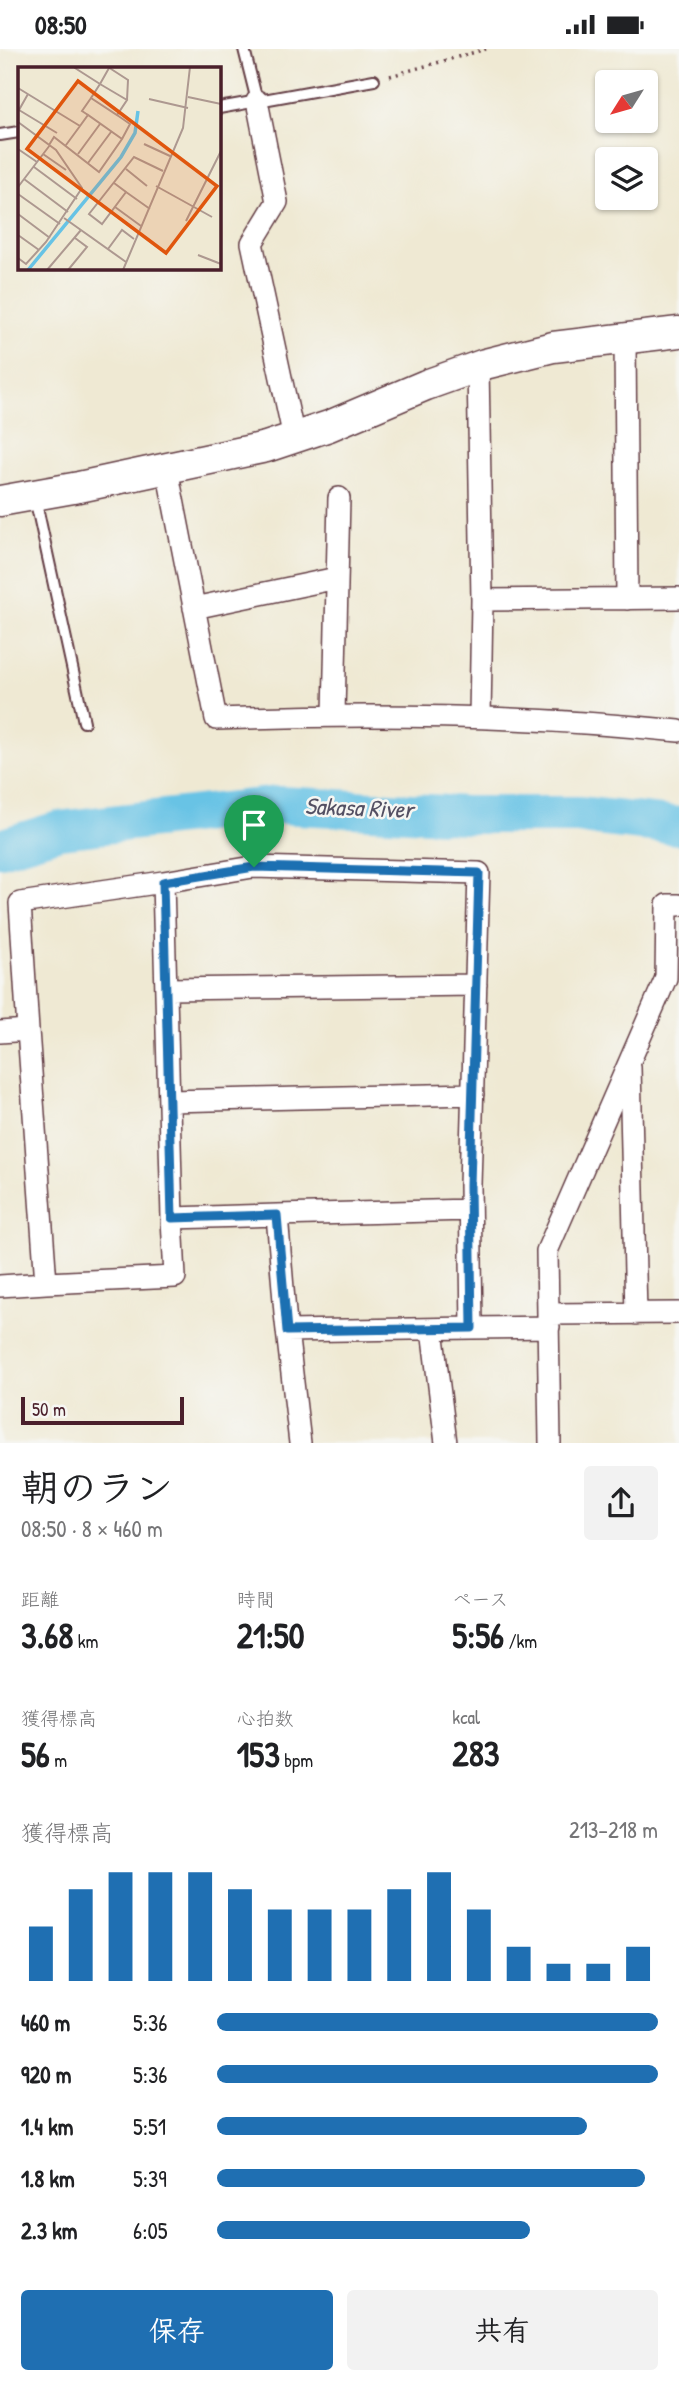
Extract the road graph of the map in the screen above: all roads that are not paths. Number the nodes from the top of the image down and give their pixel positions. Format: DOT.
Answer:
graph roads {
  1 [pos="244,49"];
  2 [pos="374,80"];
  3 [pos="257,101"];
  4 [pos="220,107"];
  5 [pos="18,132"];
  6 [pos="0,135"];
  7 [pos="679,332"];
  8 [pos="625,339"];
  9 [pos="478,366"];
  10 [pos="294,438"];
  11 [pos="167,469"];
  12 [pos="34,495"];
  13 [pos="339,498"];
  14 [pos="0,501"];
  15 [pos="337,578"];
  16 [pos="679,598"];
  17 [pos="627,599"];
  18 [pos="482,600"];
  19 [pos="194,608"];
  20 [pos="334,714"];
  21 [pos="480,717"];
  22 [pos="84,722"];
  23 [pos="679,731"];
  24 [pos="163,882"];
  25 [pos="679,905"];
  26 [pos="476,985"];
  27 [pos="166,989"];
  28 [pos="27,1030"];
  29 [pos="0,1032"];
  30 [pos="630,1061"];
  31 [pos="472,1094"];
  32 [pos="169,1101"];
  33 [pos="470,1210"];
  34 [pos="277,1215"];
  35 [pos="172,1218"];
  36 [pos="46,1283"];
  37 [pos="0,1286"];
  38 [pos="679,1313"];
  39 [pos="636,1314"];
  40 [pos="549,1320"];
  41 [pos="472,1328"];
  42 [pos="432,1329"];
  43 [pos="287,1331"];
  44 [pos="300,1443"];
  45 [pos="446,1443"];
  46 [pos="550,1443"];
  1 -- 3 [label="lane"];
  2 -- 3 [label="lane"];
  3 -- 4 [label="lane"];
  3 -- 10 [label="street"];
  5 -- 6 [label="lane"];
  7 -- 8 [label="street"];
  8 -- 9 [label="street"];
  8 -- 17 [label="street"];
  9 -- 10 [label="street"];
  9 -- 18 [label="street"];
  10 -- 11 [label="street"];
  11 -- 12 [label="street"];
  11 -- 19 [label="street"];
  12 -- 14 [label="street"];
  12 -- 22 [label="lane"];
  13 -- 15 [label="street"];
  15 -- 19 [label="street"];
  15 -- 20 [label="street"];
  16 -- 17 [label="street"];
  17 -- 18 [label="street"];
  18 -- 21 [label="street"];
  19 -- 20 [label="street"];
  20 -- 21 [label="street"];
  21 -- 23 [label="street"];
  24 -- 26 [label="street"];
  24 -- 27 [label="street"];
  24 -- 28 [label="street"];
  25 -- 30 [label="street"];
  26 -- 27 [label="street"];
  26 -- 31 [label="street"];
  27 -- 32 [label="street"];
  28 -- 29 [label="street"];
  28 -- 36 [label="street"];
  30 -- 39 [label="street"];
  30 -- 40 [label="street"];
  31 -- 32 [label="street"];
  31 -- 33 [label="street"];
  32 -- 35 [label="street"];
  33 -- 34 [label="street"];
  33 -- 41 [label="street"];
  34 -- 35 [label="street"];
  34 -- 43 [label="street"];
  35 -- 36 [label="street"];
  36 -- 37 [label="street"];
  38 -- 39 [label="street"];
  39 -- 40 [label="street"];
  40 -- 41 [label="street"];
  40 -- 46 [label="street"];
  41 -- 42 [label="street"];
  42 -- 43 [label="street"];
  42 -- 45 [label="street"];
  43 -- 44 [label="street"];
}
